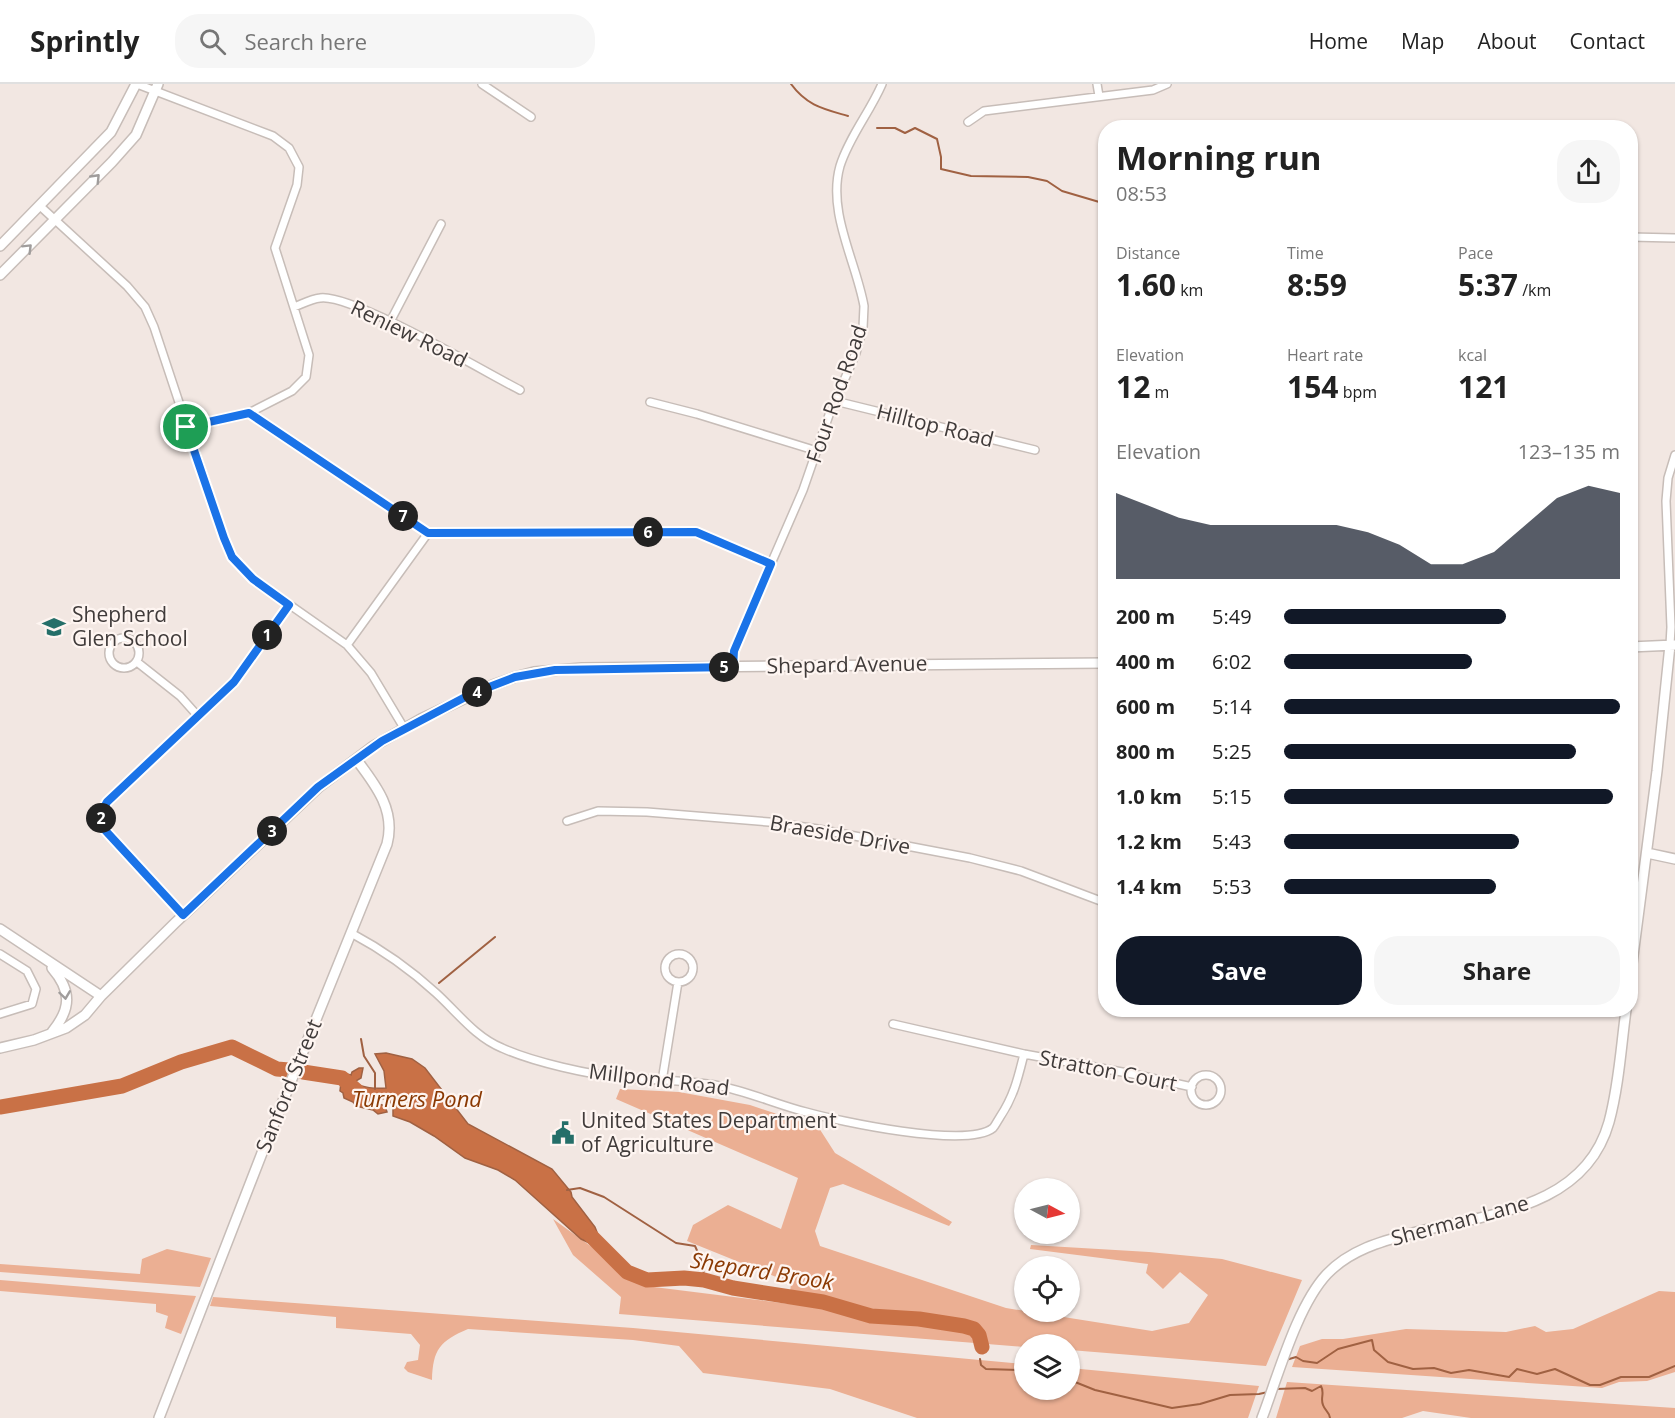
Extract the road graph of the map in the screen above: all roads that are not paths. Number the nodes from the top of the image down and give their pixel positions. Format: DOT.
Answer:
graph roads {
  1 [pos="137,84"];
  2 [pos="482,84"];
  3 [pos="882,84"];
  4 [pos="1097,84"];
  5 [pos="1167,84"];
  6 [pos="157,87"];
  7 [pos="1099,96"];
  8 [pos="531,117"];
  9 [pos="968,122"];
  10 [pos="40,206"];
  11 [pos="56,220"];
  12 [pos="441,224"];
  13 [pos="1638,237"];
  14 [pos="1675,238"];
  15 [pos="0,246"];
  16 [pos="0,275"];
  17 [pos="294,307"];
  18 [pos="390,322"];
  19 [pos="520,390"];
  20 [pos="835,401"];
  21 [pos="650,402"];
  22 [pos="249,413"];
  23 [pos="186,427"];
  24 [pos="1035,450"];
  25 [pos="817,451"];
  26 [pos="1675,455"];
  27 [pos="428,533"];
  28 [pos="771,564"];
  29 [pos="289,605"];
  30 [pos="347,645"];
  31 [pos="1672,645"];
  32 [pos="1638,647"];
  33 [pos="136,662"];
  34 [pos="1098,663"];
  35 [pos="733,667"];
  36 [pos="197,715"];
  37 [pos="405,728"];
  38 [pos="356,759"];
  39 [pos="567,821"];
  40 [pos="1647,853"];
  41 [pos="1675,859"];
  42 [pos="1098,900"];
  43 [pos="183,915"];
  44 [pos="1638,920"];
  45 [pos="0,929"];
  46 [pos="351,933"];
  47 [pos="0,954"];
  48 [pos="44,958"];
  49 [pos="678,982"];
  50 [pos="101,996"];
  51 [pos="0,1014"];
  52 [pos="1625,1017"];
  53 [pos="893,1024"];
  54 [pos="51,1034"];
  55 [pos="0,1048"];
  56 [pos="1024,1054"];
  57 [pos="662,1081"];
  58 [pos="1192,1087"];
  59 [pos="159,1418"];
  60 [pos="1262,1418"];
  1 -- 6 [label="street"];
  1 -- 10 [label="street"];
  2 -- 8 [label="street"];
  3 -- 20 [label="street, Four Rod Road"];
  4 -- 7 [label="street"];
  5 -- 7 [label="street"];
  11 -- 6 [label="street, one-way"];
  6 -- 17 [label="street"];
  7 -- 9 [label="street"];
  10 -- 11 [label="street"];
  10 -- 15 [label="street"];
  16 -- 11 [label="street, one-way"];
  11 -- 23 [label="street"];
  12 -- 18 [label="street"];
  13 -- 14 [label="street"];
  17 -- 18 [label="street, Reniew Road"];
  17 -- 22 [label="street"];
  18 -- 19 [label="street, Reniew Road"];
  20 -- 24 [label="street, Hilltop Road"];
  20 -- 25 [label="street, Four Rod Road"];
  21 -- 25 [label="street"];
  22 -- 23 [label="street"];
  22 -- 27 [label="street"];
  23 -- 29 [label="street"];
  25 -- 28 [label="street, Four Rod Road"];
  26 -- 31 [label="street"];
  27 -- 28 [label="street"];
  27 -- 30 [label="street"];
  28 -- 35 [label="street, Four Rod Road"];
  29 -- 30 [label="street"];
  29 -- 36 [label="street"];
  30 -- 37 [label="street"];
  31 -- 32 [label="street"];
  31 -- 40 [label="street"];
  33 -- 33 [label="street"];
  33 -- 36 [label="street"];
  34 -- 35 [label="street, Shepard Avenue"];
  35 -- 37 [label="street, Shepard Avenue"];
  36 -- 43 [label="street"];
  37 -- 38 [label="street, Shepard Avenue"];
  38 -- 43 [label="street, Shepard Avenue"];
  38 -- 46 [label="street, Sanford Street"];
  39 -- 42 [label="street, Braeside Drive"];
  40 -- 41 [label="street"];
  40 -- 44 [label="street"];
  43 -- 50 [label="street, Shepard Avenue"];
  45 -- 48 [label="street"];
  46 -- 57 [label="street, Millpond Road"];
  46 -- 59 [label="street, Sanford Street"];
  47 -- 51 [label="street"];
  48 -- 50 [label="street"];
  48 -- 54 [label="street, one-way"];
  49 -- 49 [label="street"];
  49 -- 57 [label="street"];
  50 -- 54 [label="street, Shepard Avenue"];
  52 -- 60 [label="street, Sherman Lane"];
  53 -- 56 [label="street, Stratton Court"];
  54 -- 55 [label="street, Shepard Avenue"];
  56 -- 57 [label="street, Millpond Road"];
  56 -- 58 [label="street, Stratton Court"];
  58 -- 58 [label="street, Stratton Court"];
}
